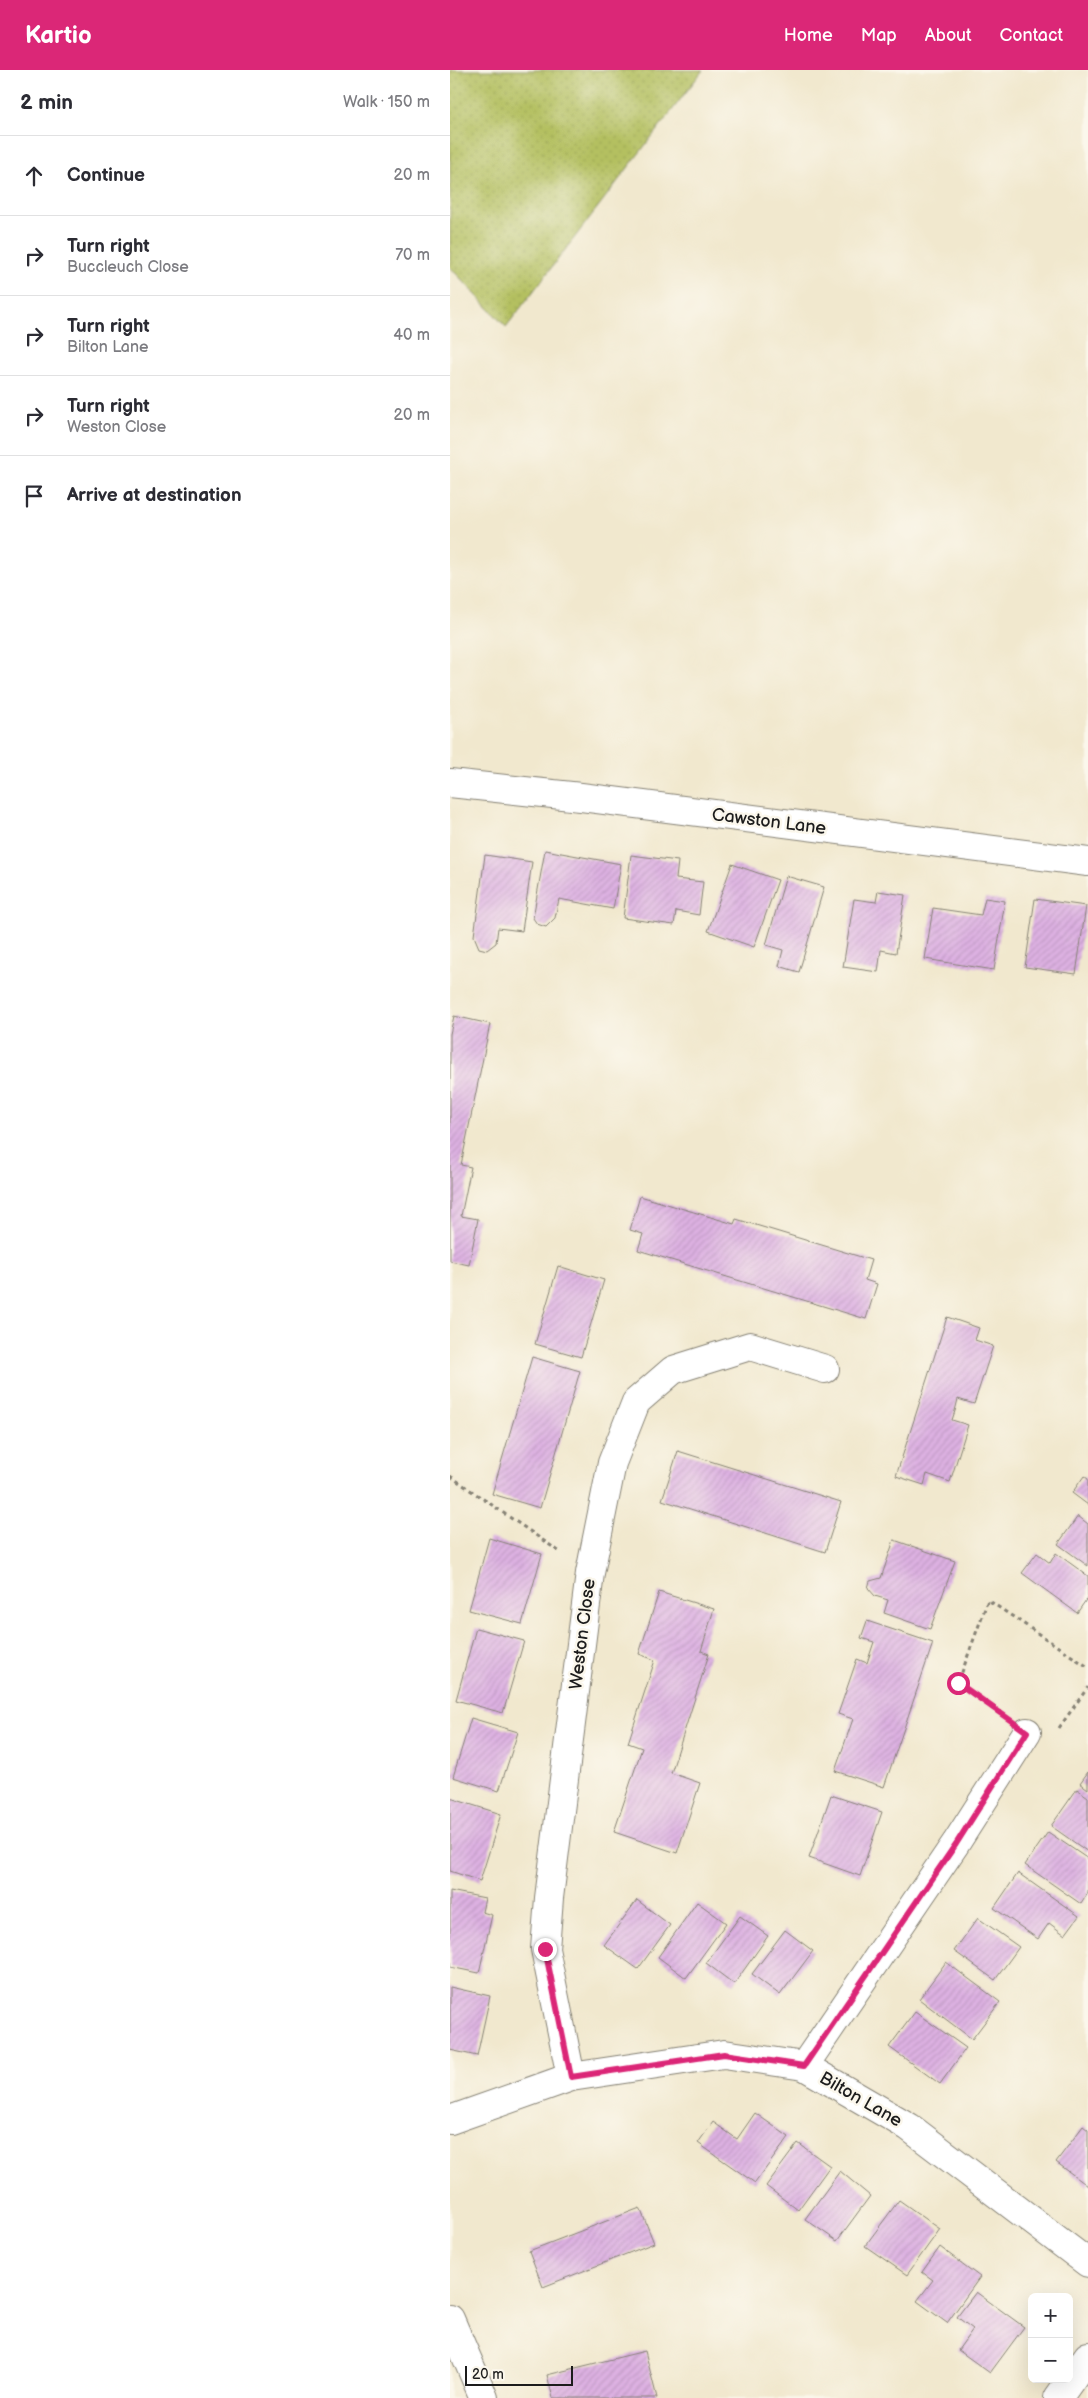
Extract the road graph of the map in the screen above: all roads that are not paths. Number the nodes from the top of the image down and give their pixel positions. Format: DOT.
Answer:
graph roads {
  1 [pos="450,783"];
  2 [pos="1088,862"];
  3 [pos="825,1370"];
  4 [pos="1027,1732"];
  5 [pos="804,2066"];
  6 [pos="571,2077"];
  7 [pos="450,2120"];
  8 [pos="1088,2263"];
  9 [pos="450,2319"];
  10 [pos="1088,2356"];
  11 [pos="484,2398"];
  12 [pos="1058,2398"];
  1 -- 2 [label="street, Cawston Lane"];
  3 -- 6 [label="street, Weston Close"];
  4 -- 5 [label="street"];
  5 -- 6 [label="street, Bilton Lane"];
  5 -- 8 [label="street, Bilton Lane"];
  6 -- 7 [label="street, Bilton Lane"];
  9 -- 11 [label="street"];
  10 -- 12 [label="street"];
}
